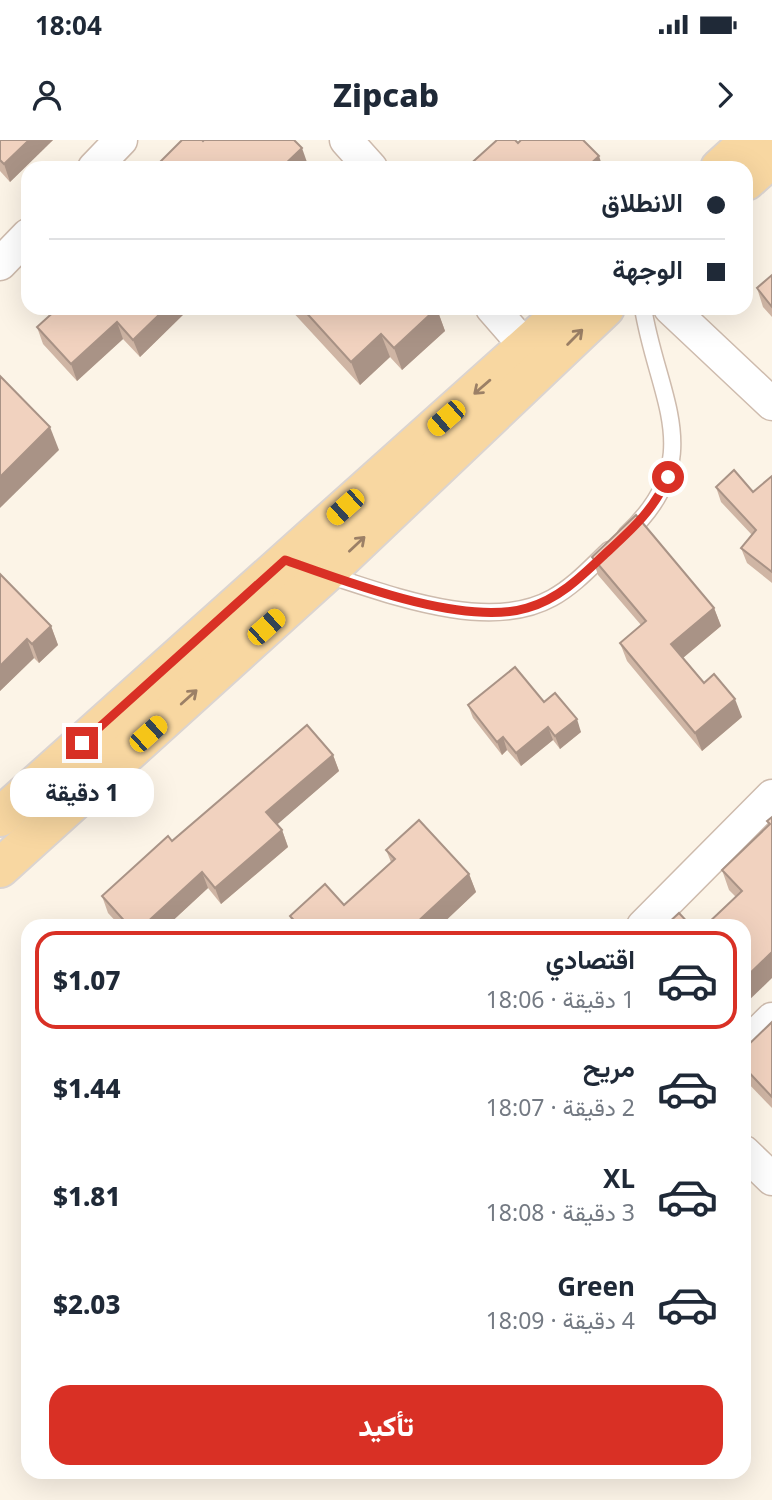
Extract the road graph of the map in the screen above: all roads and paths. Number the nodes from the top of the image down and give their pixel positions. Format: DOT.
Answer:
graph roads {
  1 [pos="121,140"];
  2 [pos="346,140"];
  3 [pos="751,140"];
  4 [pos="772,158"];
  5 [pos="101,161"];
  6 [pos="365,161"];
  7 [pos="728,161"];
  8 [pos="753,175"];
  9 [pos="21,242"];
  10 [pos="0,264"];
  11 [pos="499,315"];
  12 [pos="563,315"];
  13 [pos="595,315"];
  14 [pos="645,315"];
  15 [pos="677,315"];
  16 [pos="537,356"];
  17 [pos="772,404"];
  18 [pos="305,567"];
  19 [pos="772,796"];
  20 [pos="0,817"];
  21 [pos="0,868"];
  22 [pos="650,919"];
  23 [pos="772,1019"];
  24 [pos="751,1040"];
  25 [pos="751,1159"];
  26 [pos="772,1179"];
  1 -- 5 [label="street"];
  2 -- 6 [label="street"];
  3 -- 7 [label="main road"];
  4 -- 8 [label="main road"];
  9 -- 10 [label="street"];
  11 -- 16 [label="street"];
  12 -- 16 [label="main road"];
  16 -- 13 [label="main road, one-way"];
  14 -- 18 [label="lane"];
  15 -- 17 [label="street"];
  16 -- 18 [label="main road"];
  18 -- 20 [label="main road"];
  21 -- 18 [label="main road, one-way"];
  19 -- 22 [label="street"];
  23 -- 24 [label="street"];
  25 -- 26 [label="street"];
}
